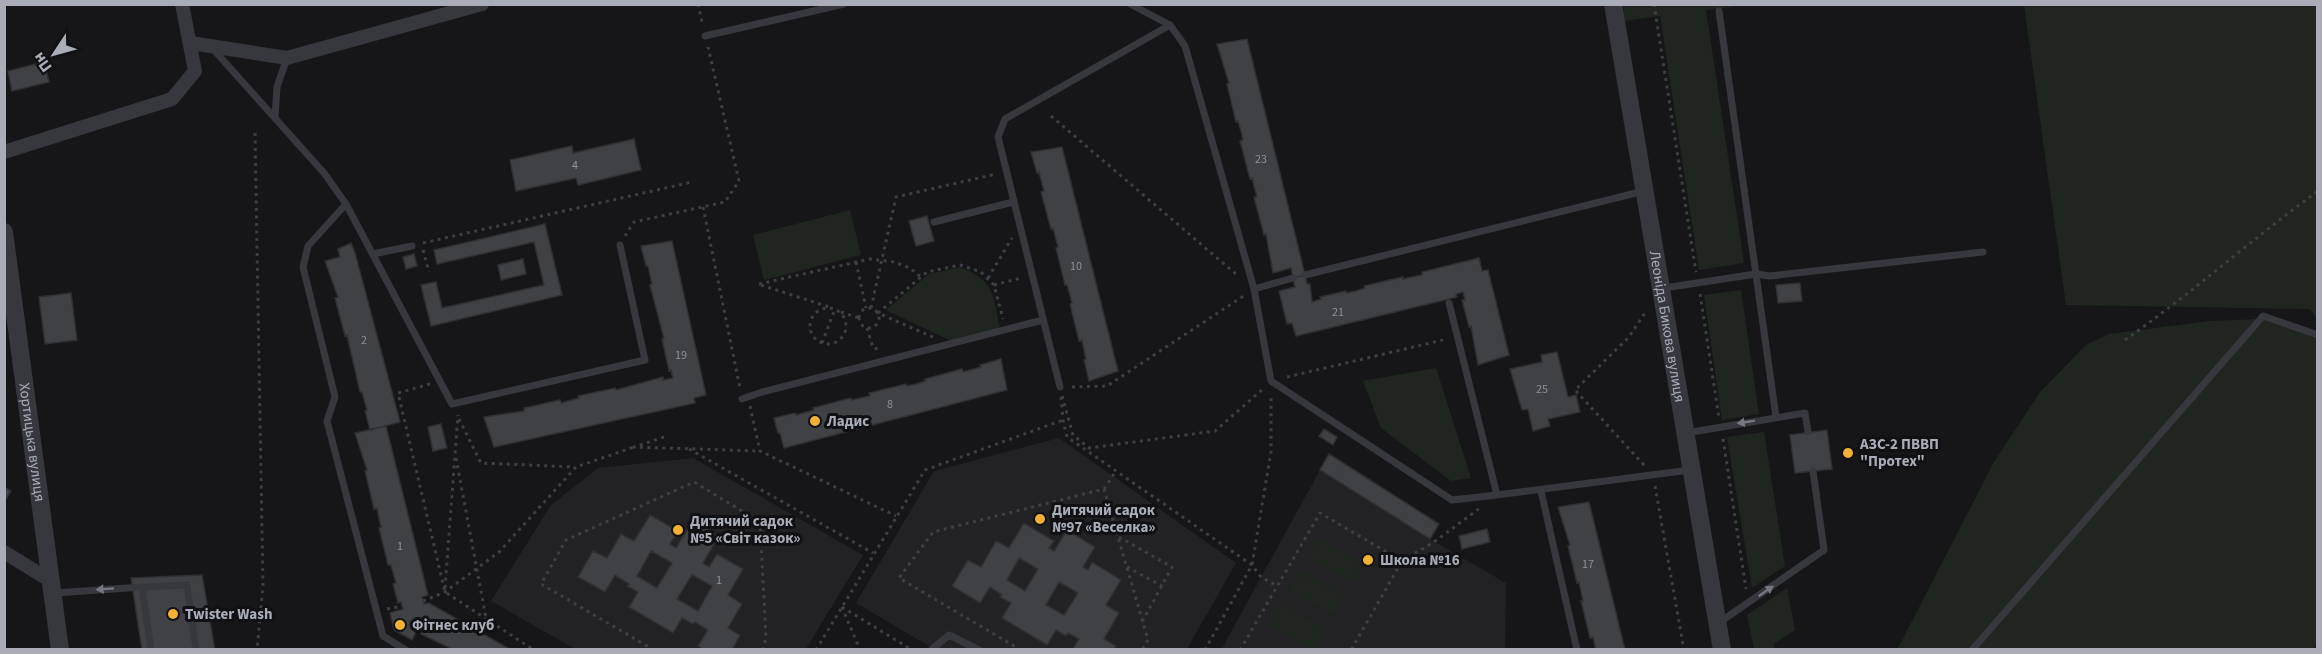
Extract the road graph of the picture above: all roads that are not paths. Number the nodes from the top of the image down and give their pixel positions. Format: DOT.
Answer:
graph roads {
  1 [pos="182,4"];
  2 [pos="482,4"];
  3 [pos="844,4"];
  4 [pos="1130,4"];
  5 [pos="1613,4"];
  6 [pos="1719,11"];
  7 [pos="1170,25"];
  8 [pos="705,36"];
  9 [pos="191,43"];
  10 [pos="211,46"];
  11 [pos="287,58"];
  12 [pos="276,118"];
  13 [pos="4,152"];
  14 [pos="1644,191"];
  15 [pos="1013,202"];
  16 [pos="346,204"];
  17 [pos="934,222"];
  18 [pos="4,232"];
  19 [pos="620,245"];
  20 [pos="412,246"];
  21 [pos="1983,252"];
  22 [pos="373,254"];
  23 [pos="1756,274"];
  24 [pos="1305,275"];
  25 [pos="1293,278"];
  26 [pos="1254,289"];
  27 [pos="1661,289"];
  28 [pos="1449,303"];
  29 [pos="1043,320"];
  30 [pos="2318,335"];
  31 [pos="1060,387"];
  32 [pos="742,399"];
  33 [pos="1776,417"];
  34 [pos="1808,432"];
  35 [pos="1686,433"];
  36 [pos="1693,470"];
  37 [pos="1813,471"];
  38 [pos="1540,491"];
  39 [pos="1497,495"];
  40 [pos="4,552"];
  41 [pos="52,587"];
  42 [pos="142,587"];
  43 [pos="1718,623"];
  44 [pos="60,650"];
  45 [pos="151,650"];
  46 [pos="196,650"];
  47 [pos="406,650"];
  48 [pos="931,650"];
  49 [pos="979,650"];
  50 [pos="1577,650"];
  51 [pos="1722,650"];
  52 [pos="1972,650"];
  1 -- 9 [label="street"];
  2 -- 11 [label="street"];
  3 -- 8 [label="lane"];
  4 -- 7 [label="lane"];
  5 -- 14 [label="street, Леоніда Бикова вулиця"];
  6 -- 23 [label="lane"];
  7 -- 15 [label="lane"];
  7 -- 26 [label="lane"];
  9 -- 10 [label="street"];
  9 -- 13 [label="street"];
  10 -- 11 [label="street"];
  10 -- 12 [label="lane"];
  11 -- 12 [label="lane"];
  12 -- 16 [label="lane"];
  14 -- 24 [label="lane"];
  14 -- 27 [label="street, Леоніда Бикова вулиця"];
  15 -- 17 [label="lane"];
  15 -- 29 [label="lane"];
  16 -- 22 [label="lane"];
  16 -- 47 [label="lane"];
  18 -- 41 [label="street, Хортицька вулиця"];
  19 -- 22 [label="lane"];
  20 -- 22 [label="lane"];
  21 -- 23 [label="lane"];
  23 -- 27 [label="lane"];
  23 -- 33 [label="lane"];
  25 -- 26 [label="lane"];
  26 -- 39 [label="lane"];
  27 -- 35 [label="street, Леоніда Бикова вулиця"];
  28 -- 39 [label="lane"];
  29 -- 31 [label="lane"];
  29 -- 32 [label="lane"];
  30 -- 52 [label="lane"];
  33 -- 34 [label="lane"];
  33 -- 35 [label="lane, one-way"];
  35 -- 36 [label="street, Леоніда Бикова вулиця"];
  36 -- 38 [label="lane"];
  36 -- 43 [label="street, Леоніда Бикова вулиця"];
  43 -- 37 [label="lane, one-way"];
  38 -- 39 [label="lane"];
  38 -- 50 [label="lane"];
  40 -- 41 [label="street"];
  42 -- 41 [label="lane, one-way"];
  41 -- 44 [label="street, Хортицька вулиця"];
  42 -- 45 [label="lane"];
  42 -- 46 [label="lane"];
  43 -- 51 [label="street, Леоніда Бикова вулиця"];
  48 -- 49 [label="lane"];
}
